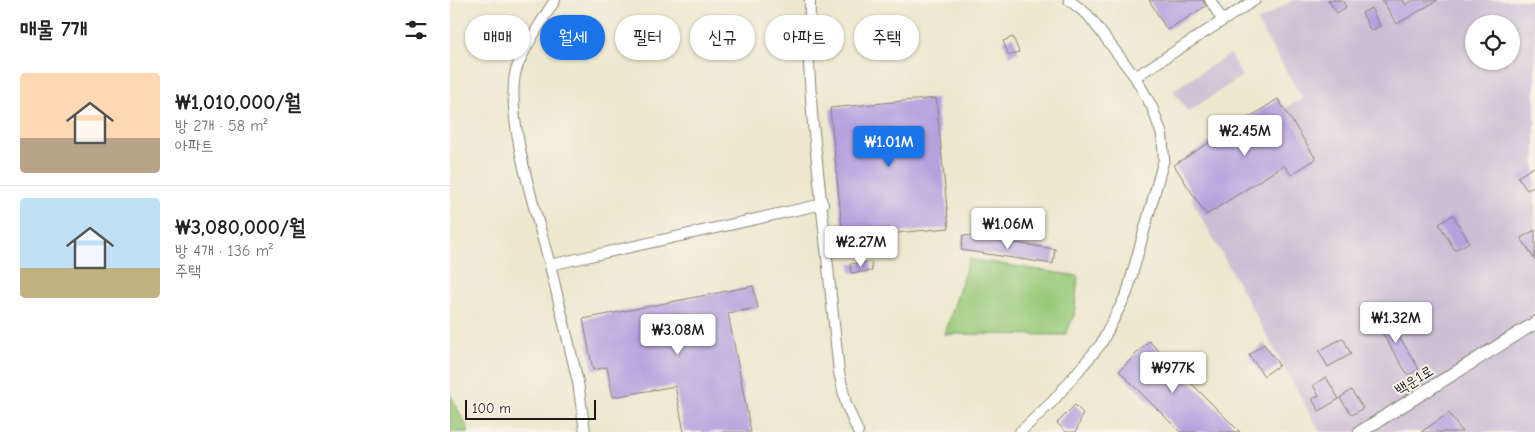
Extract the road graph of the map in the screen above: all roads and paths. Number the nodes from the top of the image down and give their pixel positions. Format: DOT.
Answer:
graph roads {
  1 [pos="554,0"];
  2 [pos="810,0"];
  3 [pos="1069,0"];
  4 [pos="1210,0"];
  5 [pos="1255,0"];
  6 [pos="1222,20"];
  7 [pos="1135,77"];
  8 [pos="823,204"];
  9 [pos="550,264"];
  10 [pos="1535,324"];
  11 [pos="585,432"];
  12 [pos="858,432"];
  13 [pos="1020,432"];
  14 [pos="1360,432"];
  1 -- 9 [label="street"];
  2 -- 8 [label="street"];
  3 -- 7 [label="street"];
  4 -- 6 [label="street"];
  5 -- 6 [label="street"];
  6 -- 7 [label="street"];
  7 -- 13 [label="street"];
  8 -- 9 [label="street"];
  8 -- 12 [label="street"];
  9 -- 11 [label="street"];
  10 -- 14 [label="main road, 백운1로"];
}
